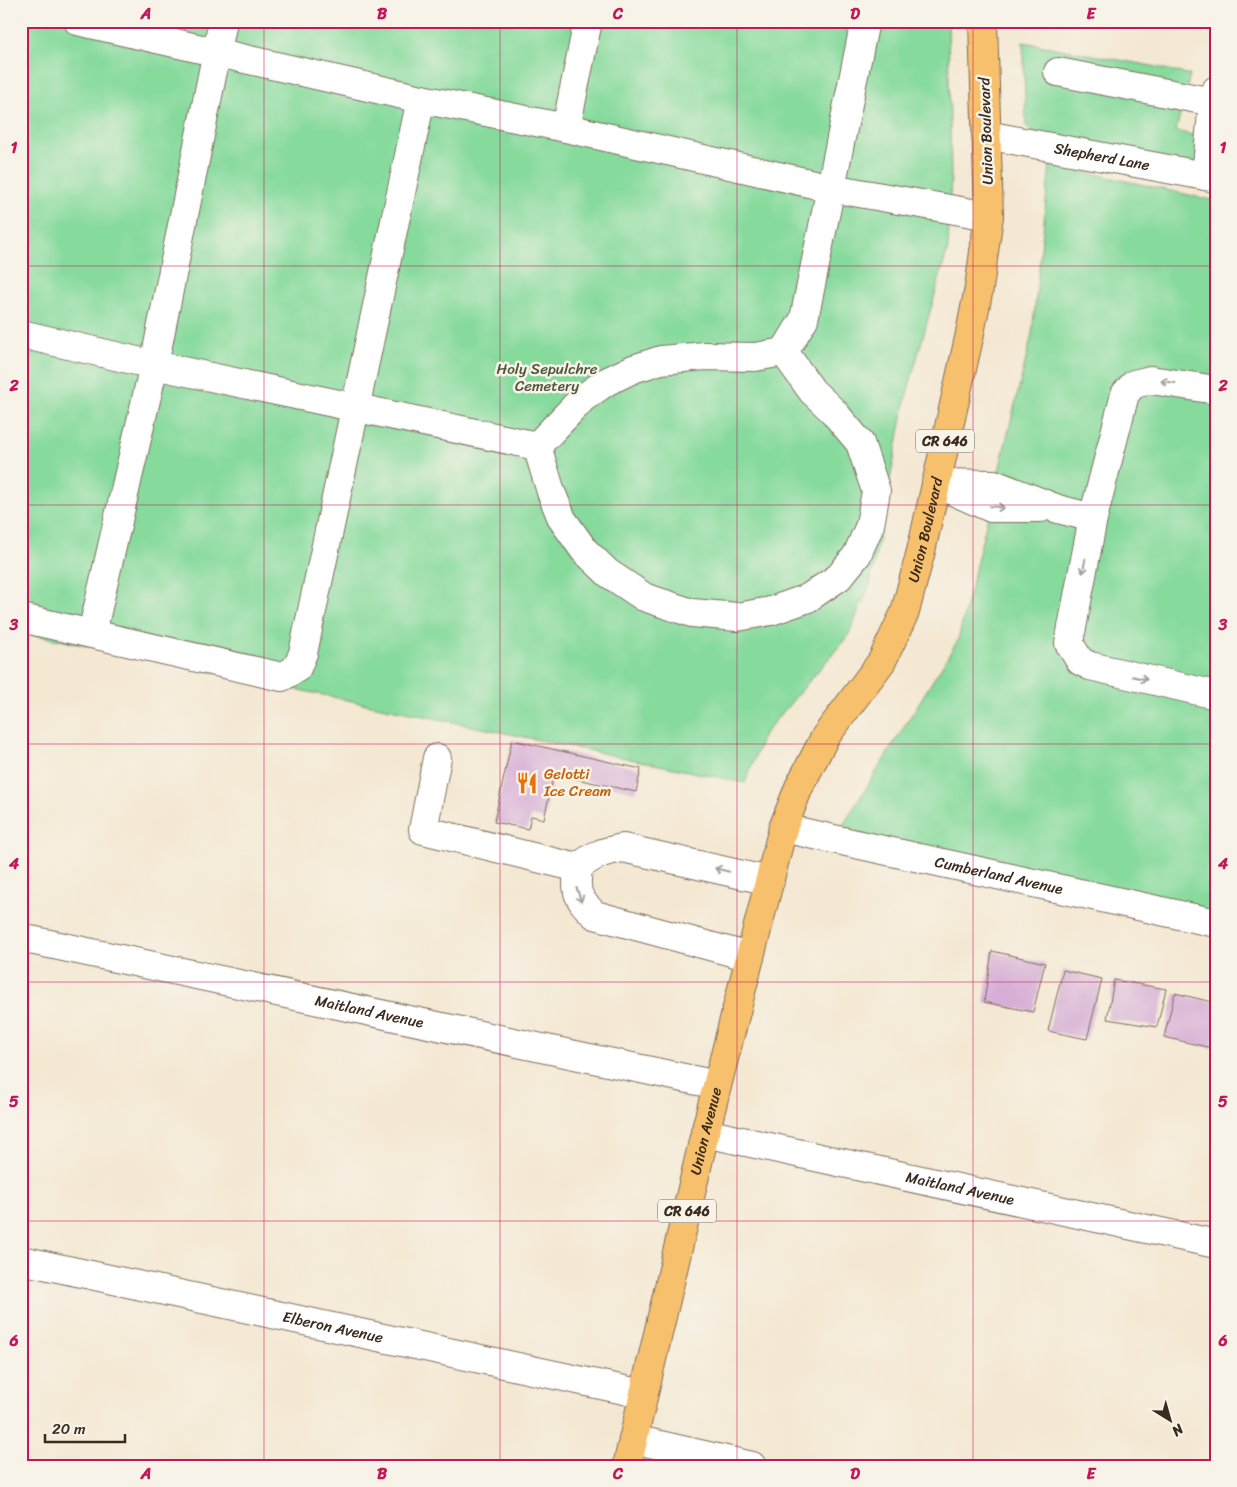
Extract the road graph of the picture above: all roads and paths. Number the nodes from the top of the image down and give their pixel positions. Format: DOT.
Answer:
graph roads {
  1 [pos="78,21"];
  2 [pos="223,21"];
  3 [pos="588,21"];
  4 [pos="865,21"];
  5 [pos="983,21"];
  6 [pos="216,52"];
  7 [pos="1058,72"];
  8 [pos="1215,98"];
  9 [pos="421,99"];
  10 [pos="566,128"];
  11 [pos="986,135"];
  12 [pos="1211,177"];
  13 [pos="831,188"];
  14 [pos="989,216"];
  15 [pos="21,334"];
  16 [pos="784,352"];
  17 [pos="154,366"];
  18 [pos="1216,390"];
  19 [pos="355,408"];
  20 [pos="537,446"];
  21 [pos="936,483"];
  22 [pos="1093,518"];
  23 [pos="21,618"];
  24 [pos="92,633"];
  25 [pos="1216,695"];
  26 [pos="437,758"];
  27 [pos="783,828"];
  28 [pos="578,868"];
  29 [pos="770,881"];
  30 [pos="1216,923"];
  31 [pos="21,938"];
  32 [pos="750,958"];
  33 [pos="717,1085"];
  34 [pos="705,1133"];
  35 [pos="1216,1244"];
  36 [pos="21,1260"];
  37 [pos="644,1394"];
  38 [pos="633,1439"];
  39 [pos="627,1466"];
  40 [pos="752,1466"];
  1 -- 6 [label="street"];
  2 -- 6 [label="street"];
  3 -- 10 [label="street"];
  4 -- 13 [label="street"];
  5 -- 11 [label="main road, Union Boulevard / CR 646"];
  6 -- 9 [label="street"];
  6 -- 17 [label="street"];
  7 -- 8 [label="street"];
  8 -- 12 [label="street"];
  9 -- 10 [label="street"];
  9 -- 19 [label="street"];
  10 -- 13 [label="street"];
  11 -- 12 [label="street, Shepherd Lane"];
  11 -- 14 [label="main road, Union Boulevard / CR 646"];
  13 -- 14 [label="street"];
  13 -- 16 [label="street"];
  14 -- 21 [label="main road, Union Boulevard / CR 646"];
  15 -- 17 [label="street"];
  16 -- 20 [label="street"];
  16 -- 20 [label="street"];
  17 -- 19 [label="street"];
  17 -- 24 [label="street"];
  18 -- 22 [label="street, one-way"];
  19 -- 20 [label="street"];
  19 -- 24 [label="street"];
  21 -- 22 [label="street"];
  21 -- 27 [label="main road, Union Boulevard / CR 646"];
  22 -- 25 [label="street, one-way"];
  23 -- 24 [label="street"];
  26 -- 28 [label="street"];
  27 -- 29 [label="main road, Union Avenue / CR 646"];
  27 -- 30 [label="street, Cumberland Avenue"];
  29 -- 28 [label="street, one-way"];
  28 -- 32 [label="street, one-way"];
  29 -- 32 [label="main road, Union Avenue / CR 646"];
  31 -- 33 [label="street, Maitland Avenue"];
  32 -- 33 [label="main road, Union Avenue / CR 646"];
  33 -- 34 [label="main road, Union Avenue / CR 646"];
  34 -- 35 [label="street, Maitland Avenue"];
  34 -- 37 [label="main road, Union Avenue / CR 646"];
  36 -- 37 [label="street, Elberon Avenue"];
  37 -- 38 [label="main road, Union Avenue / CR 646"];
  38 -- 39 [label="main road, Union Avenue / CR 646"];
  38 -- 40 [label="street"];
}
